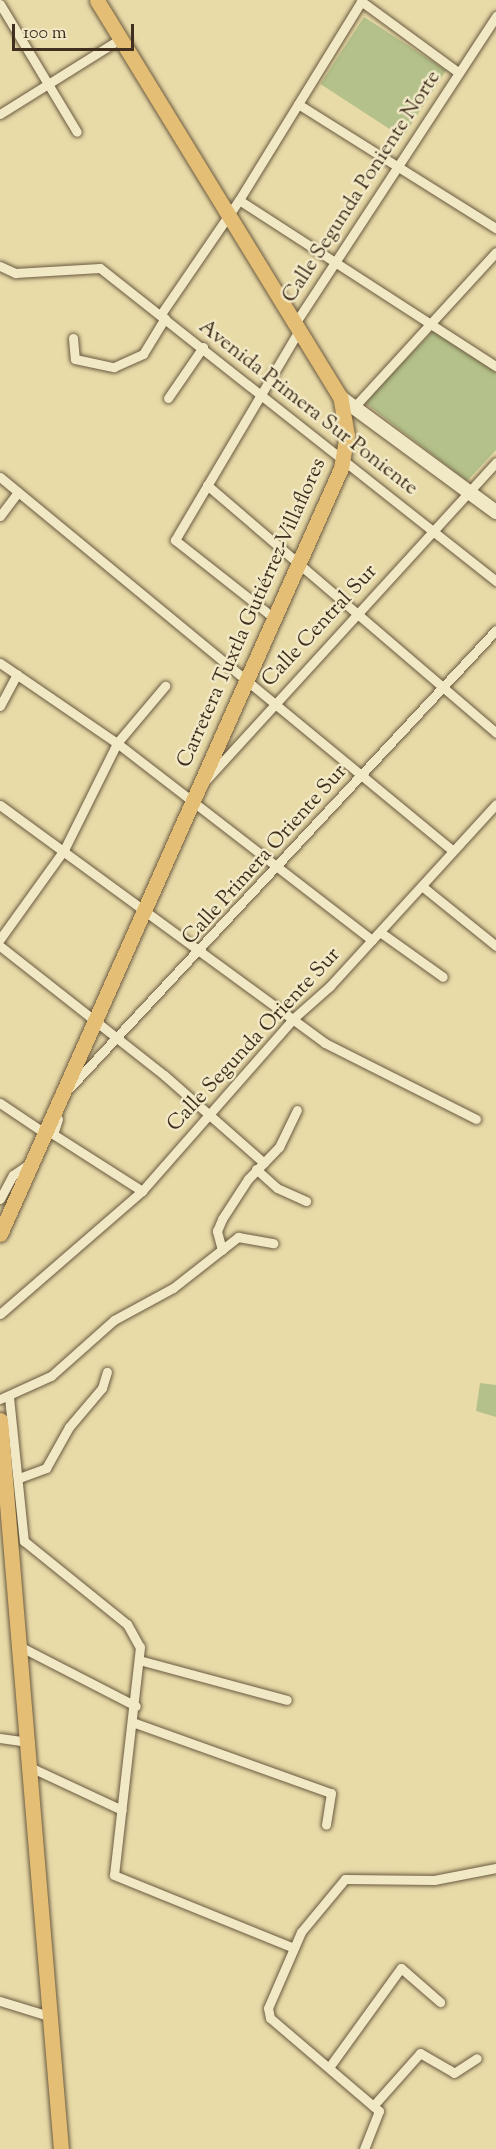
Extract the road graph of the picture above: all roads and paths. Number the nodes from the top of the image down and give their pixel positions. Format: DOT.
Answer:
graph roads {
  1 [pos="97,0"];
  2 [pos="361,1"];
  3 [pos="0,4"];
  4 [pos="494,19"];
  5 [pos="120,39"];
  6 [pos="458,72"];
  7 [pos="50,83"];
  8 [pos="298,104"];
  9 [pos="0,114"];
  10 [pos="77,132"];
  11 [pos="395,165"];
  12 [pos="239,200"];
  13 [pos="227,212"];
  14 [pos="496,228"];
  15 [pos="496,252"];
  16 [pos="335,262"];
  17 [pos="0,266"];
  18 [pos="163,316"];
  19 [pos="430,324"];
  20 [pos="298,325"];
  21 [pos="73,338"];
  22 [pos="203,347"];
  23 [pos="496,366"];
  24 [pos="263,393"];
  25 [pos="340,397"];
  26 [pos="168,398"];
  27 [pos="356,406"];
  28 [pos="343,459"];
  29 [pos="496,462"];
  30 [pos="0,477"];
  31 [pos="207,485"];
  32 [pos="18,492"];
  33 [pos="469,492"];
  34 [pos="496,512"];
  35 [pos="0,516"];
  36 [pos="432,531"];
  37 [pos="299,562"];
  38 [pos="496,581"];
  39 [pos="358,613"];
  40 [pos="274,618"];
  41 [pos="496,630"];
  42 [pos="0,663"];
  43 [pos="17,674"];
  44 [pos="246,680"];
  45 [pos="165,686"];
  46 [pos="445,689"];
  47 [pos="273,702"];
  48 [pos="0,706"];
  49 [pos="496,733"];
  50 [pos="218,742"];
  51 [pos="117,743"];
  52 [pos="231,755"];
  53 [pos="362,775"];
  54 [pos="198,786"];
  55 [pos="192,802"];
  56 [pos="496,804"];
  57 [pos="0,806"];
  58 [pos="64,850"];
  59 [pos="452,850"];
  60 [pos="279,867"];
  61 [pos="423,887"];
  62 [pos="143,910"];
  63 [pos="380,932"];
  64 [pos="0,939"];
  65 [pos="372,940"];
  66 [pos="0,946"];
  67 [pos="496,946"];
  68 [pos="200,952"];
  69 [pos="443,977"];
  70 [pos="95,1018"];
  71 [pos="294,1018"];
  72 [pos="120,1038"];
  73 [pos="63,1097"];
  74 [pos="0,1103"];
  75 [pos="297,1110"];
  76 [pos="208,1114"];
  77 [pos="476,1119"];
  78 [pos="48,1133"];
  79 [pos="26,1166"];
  80 [pos="260,1166"];
  81 [pos="142,1191"];
  82 [pos="0,1199"];
  83 [pos="306,1201"];
  84 [pos="0,1234"];
  85 [pos="273,1243"];
  86 [pos="222,1250"];
  87 [pos="0,1314"];
  88 [pos="107,1372"];
  89 [pos="4,1398"];
  90 [pos="0,1420"];
  91 [pos="19,1478"];
  92 [pos="24,1541"];
  93 [pos="13,1557"];
  94 [pos="21,1647"];
  95 [pos="139,1660"];
  96 [pos="287,1700"];
  97 [pos="136,1706"];
  98 [pos="135,1723"];
  99 [pos="0,1738"];
  100 [pos="30,1742"];
  101 [pos="32,1768"];
  102 [pos="122,1810"];
  103 [pos="326,1825"];
  104 [pos="496,1868"];
  105 [pos="294,1948"];
  106 [pos="0,2001"];
  107 [pos="440,2002"];
  108 [pos="54,2018"];
  109 [pos="477,2058"];
  110 [pos="330,2066"];
  111 [pos="373,2106"];
  112 [pos="59,2147"];
  113 [pos="364,2149"];
  1 -- 5 [label="main road, Carretera Tuxtla Gutiérrez-Villaflores"];
  2 -- 6 [label="street"];
  2 -- 8 [label="street"];
  3 -- 7 [label="street"];
  4 -- 6 [label="street, Calle Segunda Poniente Norte"];
  5 -- 7 [label="street"];
  5 -- 13 [label="main road, Carretera Tuxtla Gutiérrez-Villaflores"];
  6 -- 11 [label="street, Calle Segunda Poniente Norte"];
  7 -- 9 [label="street"];
  7 -- 10 [label="street"];
  8 -- 11 [label="street"];
  8 -- 12 [label="street"];
  11 -- 14 [label="street"];
  11 -- 16 [label="street, Calle Segunda Poniente Norte"];
  12 -- 13 [label="street"];
  12 -- 16 [label="street"];
  13 -- 18 [label="street"];
  13 -- 20 [label="main road, Carretera Tuxtla Gutiérrez-Villaflores"];
  15 -- 19 [label="street"];
  16 -- 19 [label="street"];
  16 -- 20 [label="street, Calle Segunda Poniente Norte"];
  17 -- 18 [label="street, Avenida Primera Sur Poniente"];
  18 -- 21 [label="street"];
  18 -- 22 [label="street, Avenida Primera Sur Poniente"];
  19 -- 23 [label="street"];
  19 -- 27 [label="street"];
  20 -- 24 [label="street, Calle Segunda Poniente Norte"];
  20 -- 25 [label="main road, Carretera Tuxtla Gutiérrez-Villaflores"];
  22 -- 24 [label="street, Avenida Primera Sur Poniente"];
  22 -- 26 [label="street"];
  24 -- 28 [label="street, Avenida Primera Sur Poniente"];
  24 -- 31 [label="street, Calle Segunda Poniente Norte"];
  25 -- 27 [label="street"];
  25 -- 28 [label="main road, Carretera Tuxtla Gutiérrez-Villaflores"];
  27 -- 33 [label="street"];
  28 -- 36 [label="street, Avenida Primera Sur Poniente"];
  28 -- 37 [label="main road, Carretera Tuxtla Gutiérrez-Villaflores"];
  29 -- 33 [label="street, Calle Central Sur"];
  30 -- 32 [label="street"];
  31 -- 37 [label="street"];
  31 -- 40 [label="street, Calle Segunda Poniente Norte"];
  32 -- 35 [label="street"];
  32 -- 44 [label="street"];
  33 -- 34 [label="street"];
  33 -- 36 [label="street, Calle Central Sur"];
  36 -- 38 [label="street, Avenida Primera Sur Poniente"];
  36 -- 39 [label="street, Calle Central Sur"];
  37 -- 39 [label="street"];
  37 -- 40 [label="main road, Carretera Tuxtla Gutiérrez-Villaflores"];
  39 -- 46 [label="street"];
  39 -- 47 [label="street, Calle Central Sur"];
  40 -- 44 [label="main road, Carretera Tuxtla Gutiérrez-Villaflores"];
  41 -- 46 [label="street, Calle Primera Oriente Sur"];
  42 -- 43 [label="street"];
  43 -- 48 [label="street"];
  43 -- 51 [label="street"];
  44 -- 47 [label="street"];
  44 -- 50 [label="main road, Carretera Tuxtla Gutiérrez-Villaflores"];
  45 -- 51 [label="street"];
  46 -- 49 [label="street"];
  46 -- 53 [label="street, Calle Primera Oriente Sur"];
  47 -- 52 [label="street, Calle Central Sur"];
  47 -- 53 [label="street"];
  50 -- 52 [label="street"];
  50 -- 54 [label="main road, Carretera Tuxtla Gutiérrez-Villaflores"];
  51 -- 55 [label="street"];
  51 -- 58 [label="street"];
  52 -- 54 [label="street, Calle Central Sur"];
  53 -- 59 [label="street"];
  53 -- 60 [label="street, Calle Primera Oriente Sur"];
  54 -- 55 [label="main road, Carretera Tuxtla Gutiérrez-Villaflores"];
  55 -- 60 [label="street"];
  55 -- 62 [label="main road, Carretera Tuxtla Gutiérrez-Villaflores"];
  56 -- 59 [label="street, Calle Segunda Oriente Sur"];
  57 -- 58 [label="street"];
  58 -- 62 [label="street"];
  58 -- 64 [label="street"];
  59 -- 61 [label="street, Calle Segunda Oriente Sur"];
  60 -- 65 [label="street"];
  60 -- 68 [label="street, Calle Primera Oriente Sur"];
  61 -- 63 [label="street, Calle Segunda Oriente Sur"];
  61 -- 67 [label="street"];
  62 -- 68 [label="street"];
  62 -- 70 [label="main road, Carretera Tuxtla Gutiérrez-Villaflores"];
  63 -- 65 [label="street, Calle Segunda Oriente Sur"];
  63 -- 69 [label="street"];
  65 -- 71 [label="street, Calle Segunda Oriente Sur"];
  66 -- 70 [label="street"];
  68 -- 71 [label="street"];
  68 -- 72 [label="street, Calle Primera Oriente Sur"];
  70 -- 72 [label="street"];
  70 -- 73 [label="main road, Carretera Tuxtla Gutiérrez-Villaflores"];
  71 -- 76 [label="street, Calle Segunda Oriente Sur"];
  71 -- 77 [label="street"];
  72 -- 73 [label="street, Calle Primera Oriente Sur"];
  72 -- 76 [label="street"];
  73 -- 78 [label="main road, Carretera Tuxtla Gutiérrez-Villaflores"];
  74 -- 78 [label="street"];
  75 -- 80 [label="street"];
  76 -- 80 [label="street"];
  76 -- 81 [label="street, Calle Segunda Oriente Sur"];
  78 -- 79 [label="main road, Carretera Tuxtla Gutiérrez-Villaflores"];
  78 -- 81 [label="street"];
  79 -- 82 [label="street"];
  79 -- 84 [label="main road, Carretera Tuxtla Gutiérrez-Villaflores"];
  80 -- 83 [label="street"];
  80 -- 86 [label="street"];
  81 -- 87 [label="street, Calle Segunda Oriente Sur"];
  85 -- 86 [label="street"];
  86 -- 89 [label="street"];
  88 -- 91 [label="street"];
  89 -- 91 [label="street"];
  90 -- 93 [label="main road"];
  91 -- 92 [label="street"];
  92 -- 93 [label="street"];
  92 -- 95 [label="street"];
  93 -- 94 [label="main road"];
  94 -- 97 [label="street"];
  94 -- 100 [label="main road"];
  95 -- 96 [label="street"];
  95 -- 97 [label="street"];
  97 -- 98 [label="street"];
  98 -- 102 [label="street"];
  98 -- 103 [label="street"];
  99 -- 100 [label="street"];
  100 -- 101 [label="main road"];
  101 -- 102 [label="street"];
  101 -- 108 [label="main road"];
  102 -- 105 [label="street"];
  104 -- 105 [label="street"];
  105 -- 110 [label="street"];
  106 -- 108 [label="street"];
  107 -- 110 [label="street"];
  108 -- 112 [label="main road"];
  109 -- 111 [label="street"];
  110 -- 111 [label="street"];
  111 -- 113 [label="street"];
}
